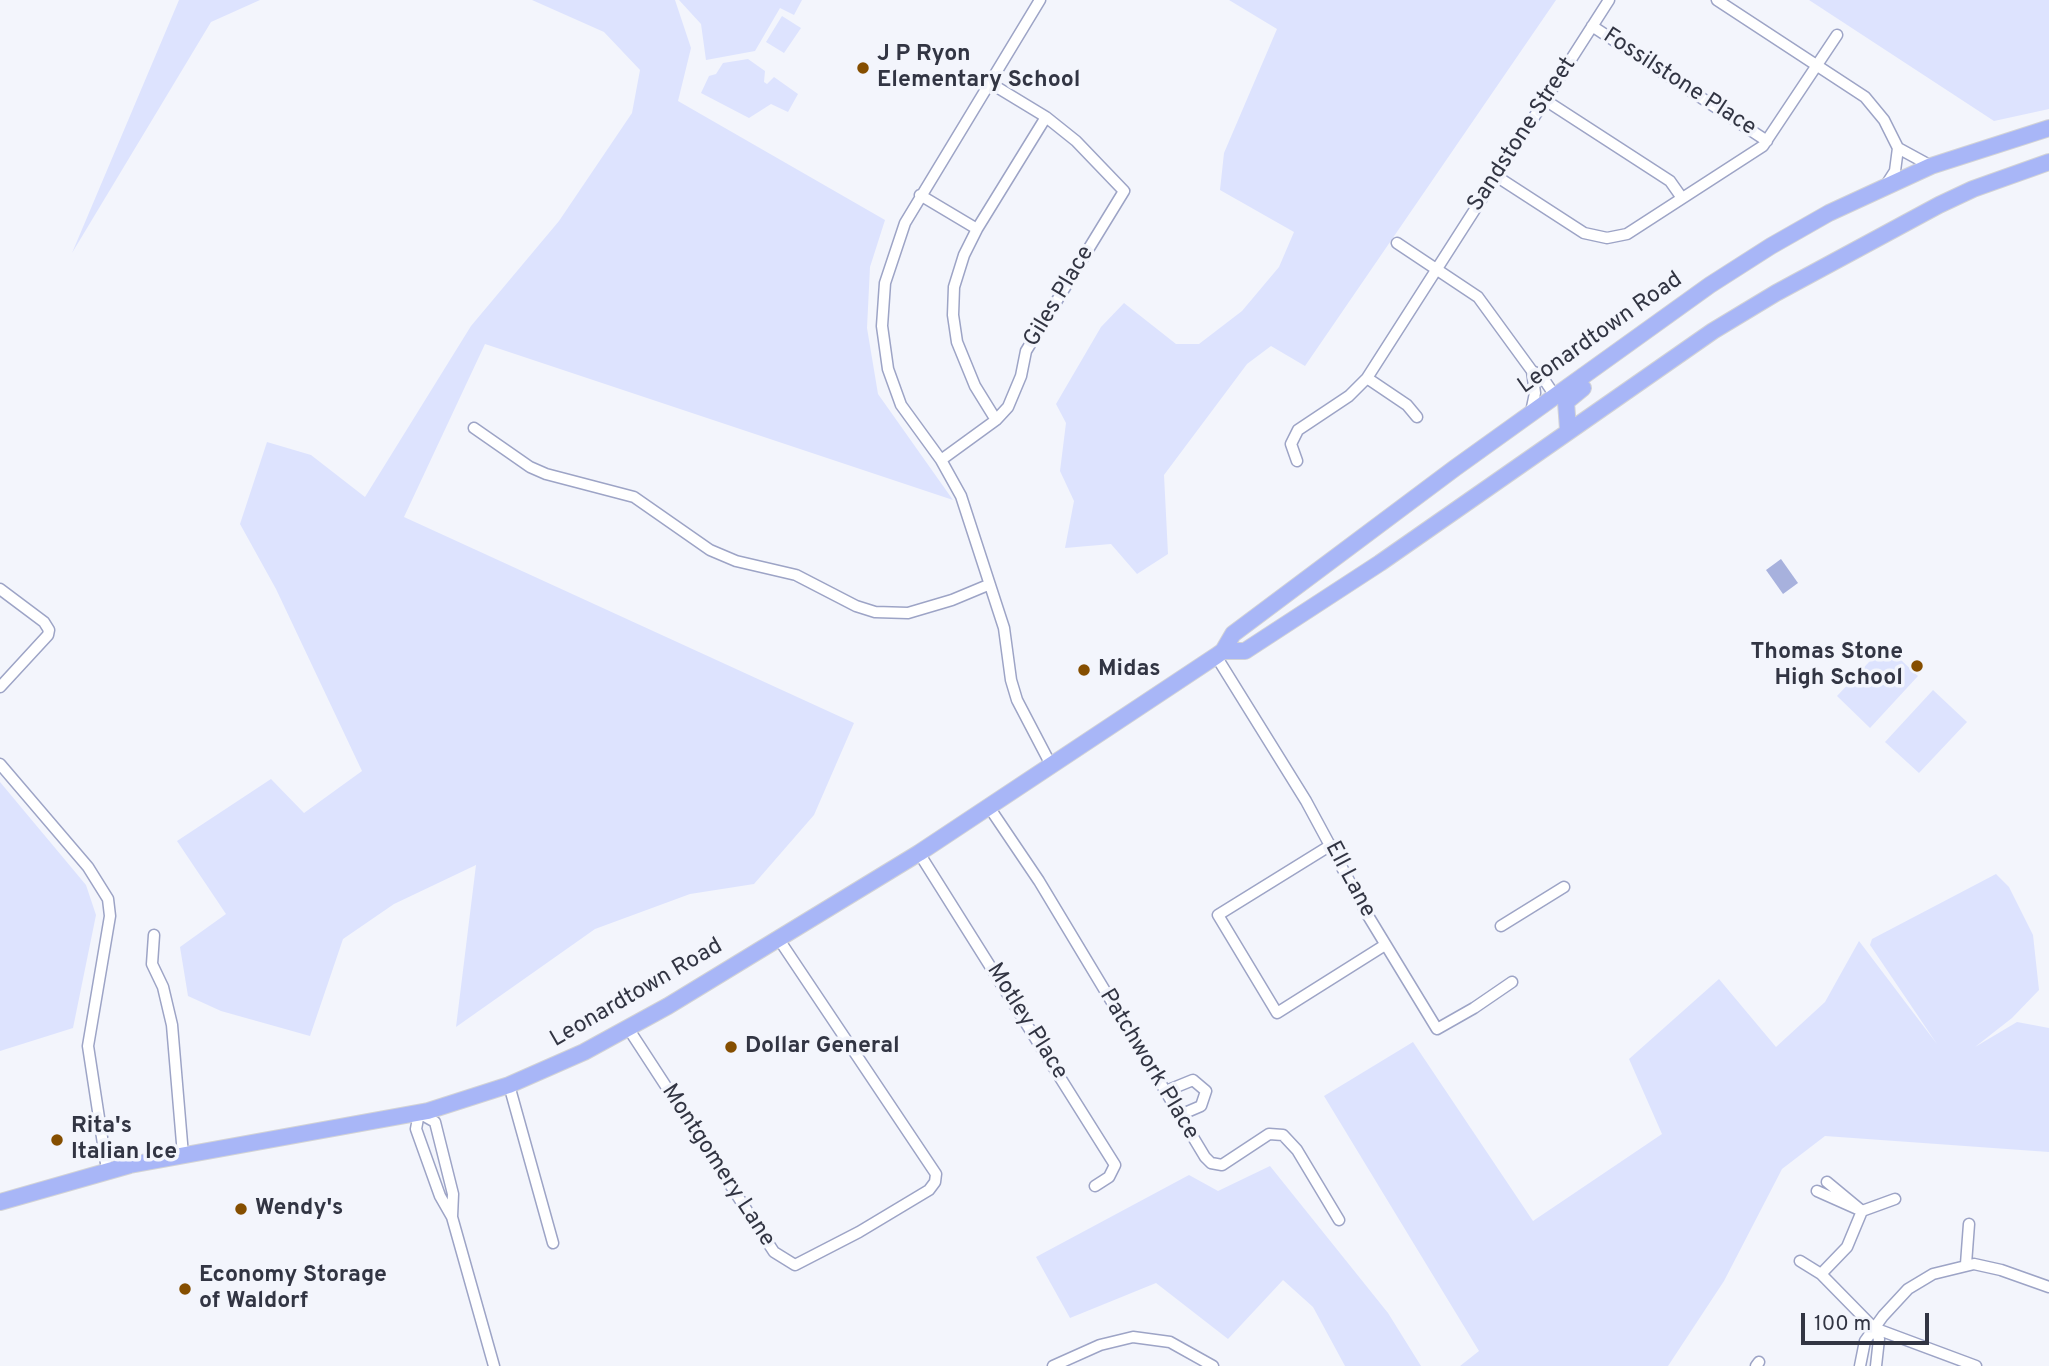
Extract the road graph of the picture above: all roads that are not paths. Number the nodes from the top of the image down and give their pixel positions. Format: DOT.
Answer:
graph roads {
  1 [pos="1040,0"];
  2 [pos="1609,0"];
  3 [pos="1717,0"];
  4 [pos="1592,26"];
  5 [pos="1837,35"];
  6 [pos="1816,65"];
  7 [pos="990,83"];
  8 [pos="1545,100"];
  9 [pos="1046,117"];
  10 [pos="2049,128"];
  11 [pos="1766,141"];
  12 [pos="1898,148"];
  13 [pos="2049,162"];
  14 [pos="1931,166"];
  15 [pos="1496,176"];
  16 [pos="1886,185"];
  17 [pos="920,195"];
  18 [pos="1682,198"];
  19 [pos="977,229"];
  20 [pos="1397,243"];
  21 [pos="1436,269"];
  22 [pos="1649,328"];
  23 [pos="1532,371"];
  24 [pos="1367,378"];
  25 [pos="1555,396"];
  26 [pos="1531,412"];
  27 [pos="1417,417"];
  28 [pos="996,420"];
  29 [pos="474,428"];
  30 [pos="1568,429"];
  31 [pos="941,460"];
  32 [pos="1297,461"];
  33 [pos="1509,472"];
  34 [pos="988,585"];
  35 [pos="0,589"];
  36 [pos="1219,654"];
  37 [pos="0,687"];
  38 [pos="0,764"];
  39 [pos="1052,767"];
  40 [pos="989,807"];
  41 [pos="1331,845"];
  42 [pos="919,853"];
  43 [pos="1564,887"];
  44 [pos="1502,926"];
  45 [pos="154,934"];
  46 [pos="778,939"];
  47 [pos="1385,945"];
  48 [pos="1511,982"];
  49 [pos="628,1027"];
  50 [pos="509,1085"];
  51 [pos="1166,1091"];
  52 [pos="419,1113"];
  53 [pos="1180,1115"];
  54 [pos="183,1155"];
  55 [pos="107,1170"];
  56 [pos="1827,1182"];
  57 [pos="1095,1186"];
  58 [pos="1816,1191"];
  59 [pos="1895,1199"];
  60 [pos="0,1202"];
  61 [pos="1862,1210"];
  62 [pos="452,1217"];
  63 [pos="1339,1220"];
  64 [pos="1969,1224"];
  65 [pos="553,1243"];
  66 [pos="1800,1261"];
  67 [pos="1966,1264"];
  68 [pos="1821,1274"];
  69 [pos="2049,1287"];
  70 [pos="1874,1328"];
  71 [pos="494,1366"];
  72 [pos="1053,1366"];
  73 [pos="1213,1366"];
  74 [pos="1860,1366"];
  75 [pos="1876,1366"];
  76 [pos="1976,1366"];
  1 -- 7 [label="street"];
  2 -- 4 [label="street, Sandstone Street"];
  3 -- 6 [label="street"];
  4 -- 8 [label="street, Sandstone Street"];
  4 -- 11 [label="street, Fossilstone Place"];
  5 -- 6 [label="street"];
  6 -- 11 [label="street"];
  6 -- 12 [label="street"];
  7 -- 9 [label="street"];
  7 -- 17 [label="street"];
  8 -- 15 [label="street, Sandstone Street"];
  8 -- 18 [label="street"];
  9 -- 19 [label="street"];
  9 -- 28 [label="street, Giles Place"];
  10 -- 14 [label="highway, Leonardtown Road"];
  11 -- 18 [label="street"];
  12 -- 14 [label="street"];
  12 -- 16 [label="street"];
  13 -- 30 [label="highway, Leonardtown Road"];
  14 -- 16 [label="highway, Leonardtown Road"];
  15 -- 18 [label="street"];
  15 -- 21 [label="street, Sandstone Street"];
  16 -- 22 [label="highway, Leonardtown Road"];
  17 -- 19 [label="street"];
  17 -- 31 [label="street"];
  19 -- 28 [label="street"];
  20 -- 21 [label="street"];
  21 -- 23 [label="street"];
  21 -- 24 [label="street, Sandstone Street"];
  22 -- 25 [label="highway, Leonardtown Road"];
  22 -- 30 [label="highway"];
  23 -- 25 [label="street"];
  23 -- 26 [label="street"];
  24 -- 27 [label="street"];
  24 -- 32 [label="street, Sandstone Street"];
  25 -- 26 [label="highway, Leonardtown Road"];
  25 -- 33 [label="highway"];
  26 -- 36 [label="highway, Leonardtown Road"];
  28 -- 31 [label="street, Giles Place"];
  29 -- 34 [label="street"];
  30 -- 33 [label="highway, Leonardtown Road"];
  31 -- 34 [label="street"];
  33 -- 36 [label="highway, Leonardtown Road"];
  34 -- 39 [label="street"];
  35 -- 37 [label="street"];
  36 -- 39 [label="highway, Leonardtown Road"];
  36 -- 41 [label="street, Ell Lane"];
  38 -- 55 [label="street"];
  39 -- 40 [label="highway, Leonardtown Road"];
  40 -- 42 [label="highway, Leonardtown Road"];
  40 -- 51 [label="street, Patchwork Place"];
  41 -- 47 [label="street, Ell Lane"];
  41 -- 47 [label="street"];
  42 -- 46 [label="highway, Leonardtown Road"];
  42 -- 57 [label="street, Motley Place"];
  43 -- 44 [label="street"];
  45 -- 54 [label="street"];
  46 -- 49 [label="highway, Leonardtown Road"];
  46 -- 49 [label="street, Montgomery Lane"];
  47 -- 48 [label="street, Ell Lane"];
  49 -- 50 [label="highway, Leonardtown Road"];
  50 -- 52 [label="highway, Leonardtown Road"];
  50 -- 65 [label="street"];
  51 -- 53 [label="street, Patchwork Place"];
  51 -- 53 [label="street"];
  52 -- 54 [label="highway, Leonardtown Road"];
  52 -- 62 [label="street"];
  52 -- 62 [label="street"];
  53 -- 63 [label="street, Patchwork Place"];
  54 -- 55 [label="highway, Leonardtown Road"];
  55 -- 60 [label="highway, Leonardtown Road"];
  56 -- 61 [label="street"];
  58 -- 61 [label="street"];
  59 -- 61 [label="street"];
  61 -- 68 [label="street"];
  62 -- 71 [label="street"];
  64 -- 67 [label="street"];
  66 -- 68 [label="street"];
  67 -- 69 [label="street"];
  67 -- 70 [label="street"];
  68 -- 70 [label="street"];
  70 -- 74 [label="street"];
  70 -- 75 [label="street"];
  70 -- 76 [label="street"];
  72 -- 73 [label="street"];
}
